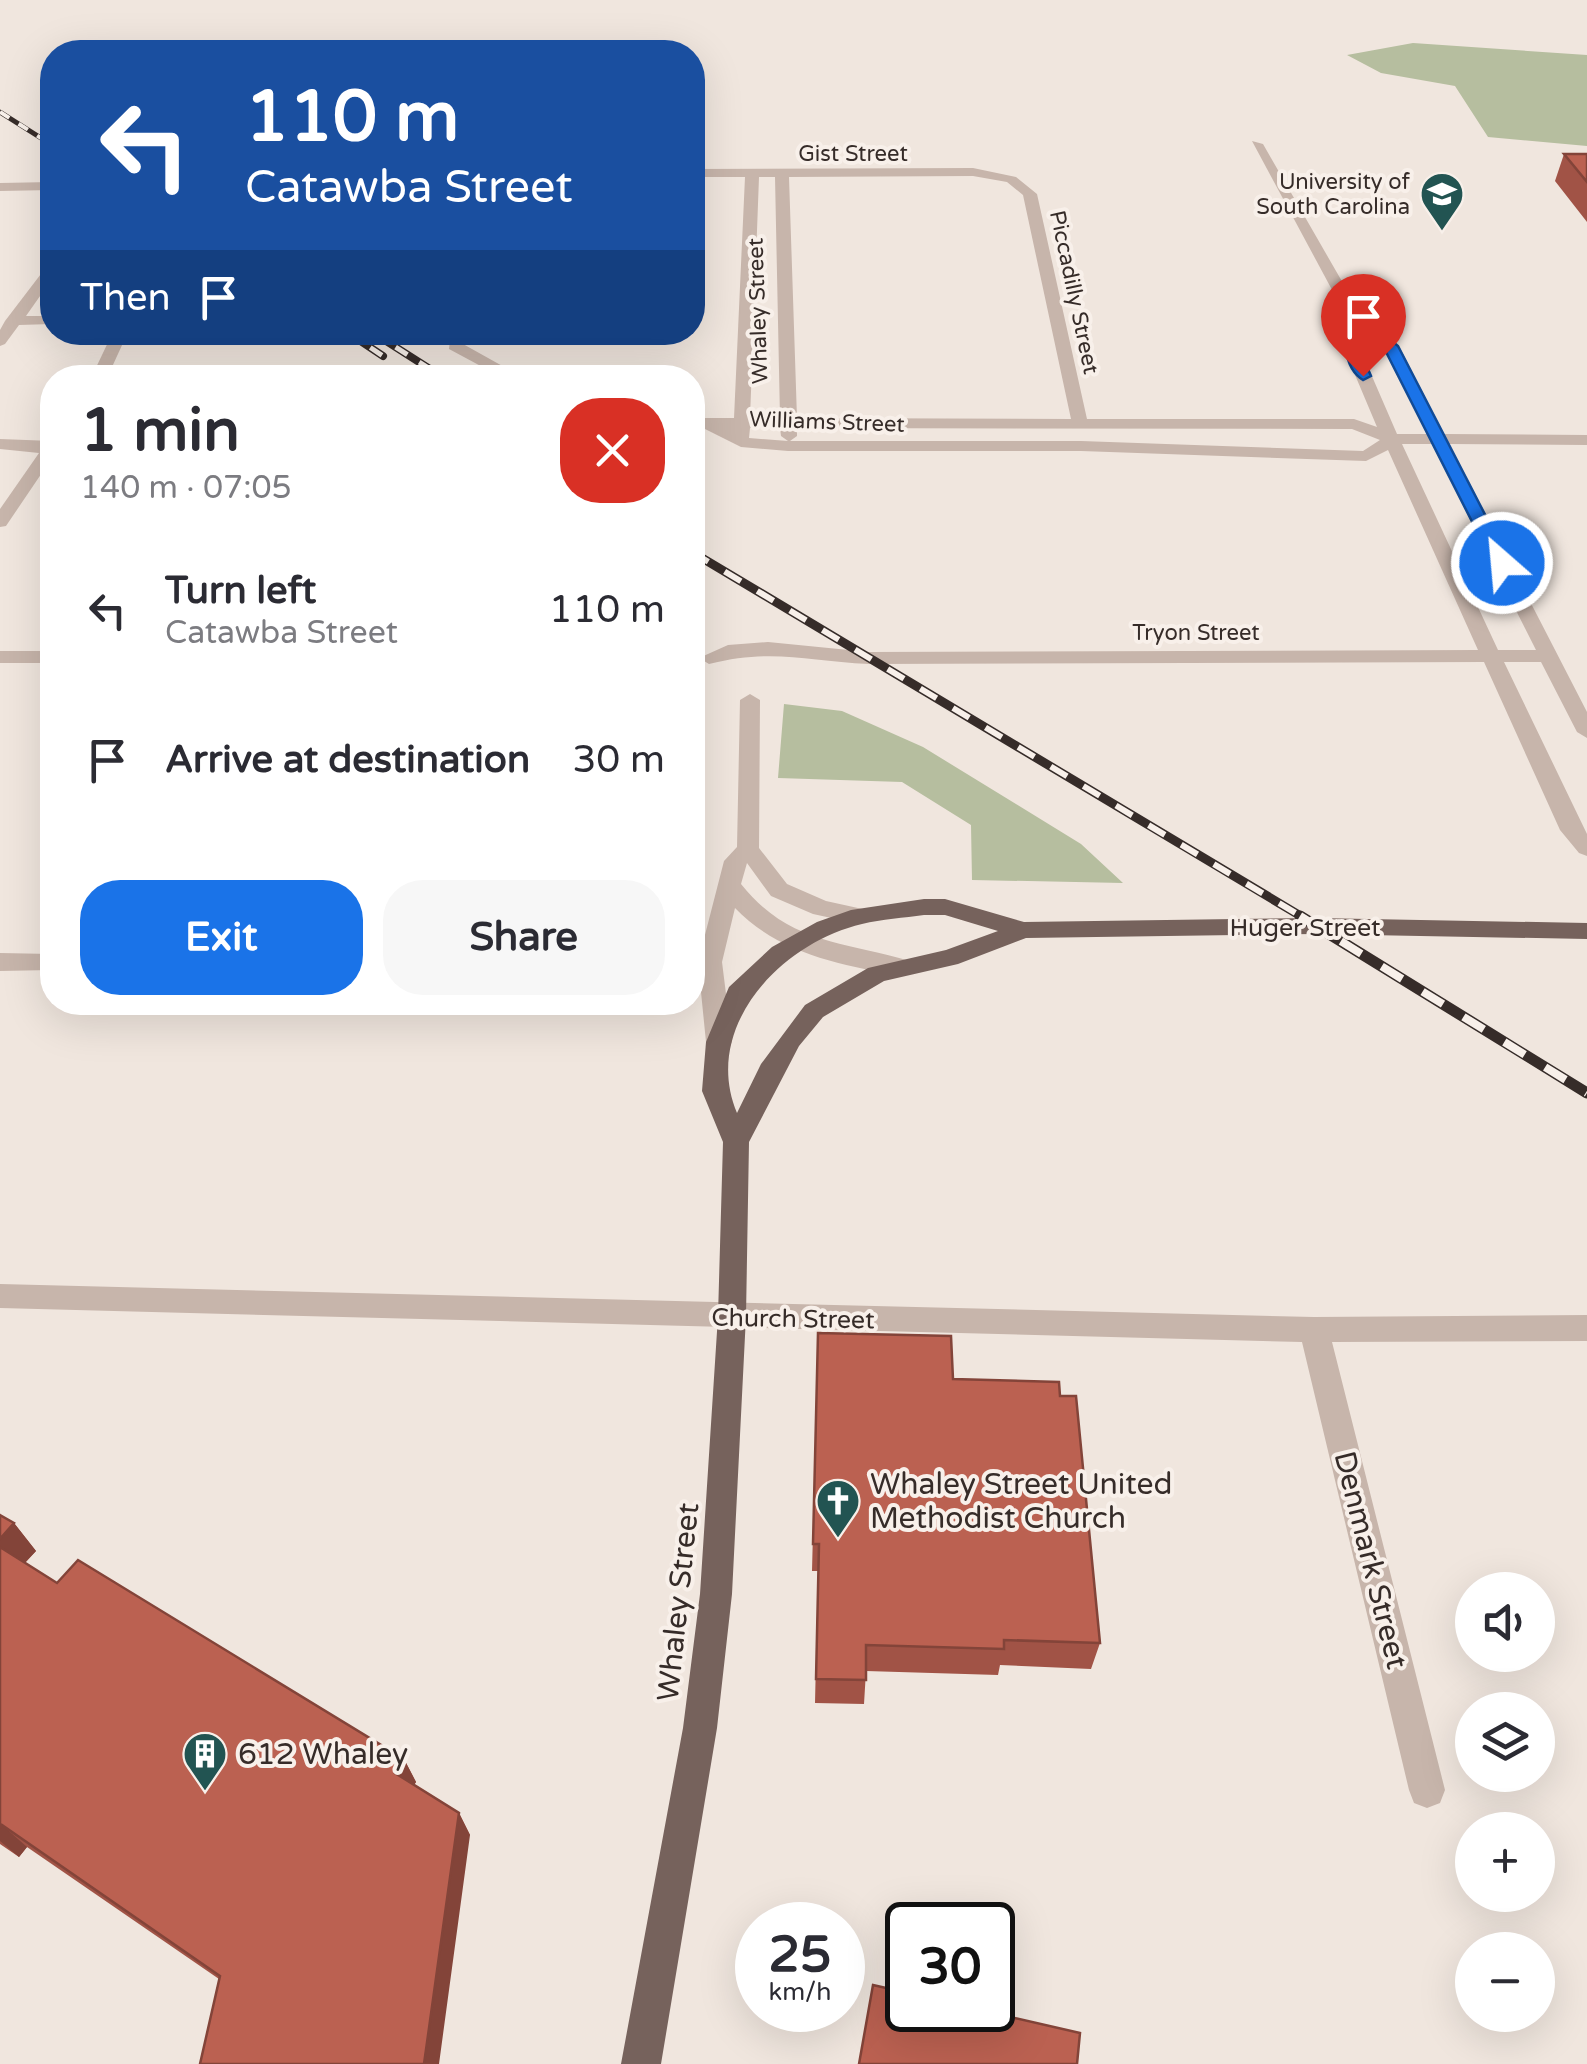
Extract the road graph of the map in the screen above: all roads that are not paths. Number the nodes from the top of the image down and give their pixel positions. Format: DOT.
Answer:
graph roads {
  1 [pos="1257,144"];
  2 [pos="705,173"];
  3 [pos="752,174"];
  4 [pos="782,174"];
  5 [pos="1012,179"];
  6 [pos="40,186"];
  7 [pos="0,187"];
  8 [pos="40,285"];
  9 [pos="1354,314"];
  10 [pos="40,320"];
  11 [pos="13,321"];
  12 [pos="0,341"];
  13 [pos="455,345"];
  14 [pos="491,365"];
  15 [pos="791,421"];
  16 [pos="741,422"];
  17 [pos="1080,422"];
  18 [pos="705,423"];
  19 [pos="705,425"];
  20 [pos="1439,438"];
  21 [pos="1393,439"];
  22 [pos="1587,440"];
  23 [pos="741,442"];
  24 [pos="0,444"];
  25 [pos="40,446"];
  26 [pos="788,446"];
  27 [pos="40,464"];
  28 [pos="0,522"];
  29 [pos="1491,656"];
  30 [pos="1548,656"];
  31 [pos="0,657"];
  32 [pos="40,657"];
  33 [pos="705,659"];
  34 [pos="750,700"];
  35 [pos="1587,732"];
  36 [pos="1587,848"];
  37 [pos="748,849"];
  38 [pos="729,885"];
  39 [pos="859,916"];
  40 [pos="1024,930"];
  41 [pos="1587,931"];
  42 [pos="796,942"];
  43 [pos="705,951"];
  44 [pos="0,962"];
  45 [pos="40,962"];
  46 [pos="901,967"];
  47 [pos="705,981"];
  48 [pos="718,1042"];
  49 [pos="736,1142"];
  50 [pos="0,1296"];
  51 [pos="732,1316"];
  52 [pos="1587,1328"];
  53 [pos="1314,1330"];
  54 [pos="1427,1790"];
  55 [pos="641,2064"];
  1 -- 9 [label="street"];
  2 -- 3 [label="street, Gist Street"];
  3 -- 4 [label="street, Gist Street"];
  3 -- 16 [label="street, Whaley Street"];
  4 -- 5 [label="street, Gist Street"];
  4 -- 15 [label="street, Whaley Street"];
  5 -- 17 [label="street, Piccadilly Street"];
  6 -- 7 [label="street"];
  8 -- 11 [label="street"];
  9 -- 20 [label="street"];
  9 -- 21 [label="street"];
  10 -- 11 [label="street"];
  11 -- 12 [label="street"];
  13 -- 14 [label="street"];
  15 -- 16 [label="street, Williams Street"];
  15 -- 17 [label="street, Williams Street"];
  15 -- 26 [label="street, Whaley Street"];
  16 -- 18 [label="street, Williams Street"];
  16 -- 23 [label="street, Whaley Street"];
  17 -- 21 [label="street, Williams Street"];
  19 -- 23 [label="street, Williams Street"];
  20 -- 21 [label="street, Williams Street"];
  20 -- 22 [label="street, Williams Street"];
  20 -- 30 [label="street"];
  21 -- 26 [label="street, Williams Street"];
  21 -- 29 [label="street"];
  23 -- 26 [label="street, Williams Street"];
  24 -- 25 [label="street"];
  27 -- 28 [label="street"];
  29 -- 30 [label="street, Tryon Street"];
  29 -- 33 [label="street, Tryon Street"];
  29 -- 36 [label="street"];
  30 -- 35 [label="street"];
  31 -- 32 [label="street"];
  34 -- 37 [label="street, Whaley Street"];
  37 -- 38 [label="street, Whaley Street"];
  37 -- 39 [label="street, Whaley Street"];
  38 -- 42 [label="street, Whaley Street"];
  38 -- 43 [label="street, Whaley Street"];
  39 -- 40 [label="main road, Whaley Street"];
  39 -- 42 [label="main road, Whaley Street"];
  40 -- 41 [label="main road, Huger Street"];
  40 -- 46 [label="main road, Whaley Street"];
  42 -- 46 [label="street, Whaley Street"];
  42 -- 48 [label="main road, Whaley Street"];
  44 -- 45 [label="street"];
  46 -- 49 [label="main road, Whaley Street"];
  47 -- 48 [label="street, Whaley Street"];
  48 -- 49 [label="main road, Whaley Street"];
  49 -- 51 [label="main road, Whaley Street"];
  50 -- 51 [label="street, Church Street"];
  51 -- 53 [label="street, Church Street"];
  51 -- 55 [label="main road, Whaley Street"];
  52 -- 53 [label="street, Church Street"];
  53 -- 54 [label="street, Denmark Street"];
}
